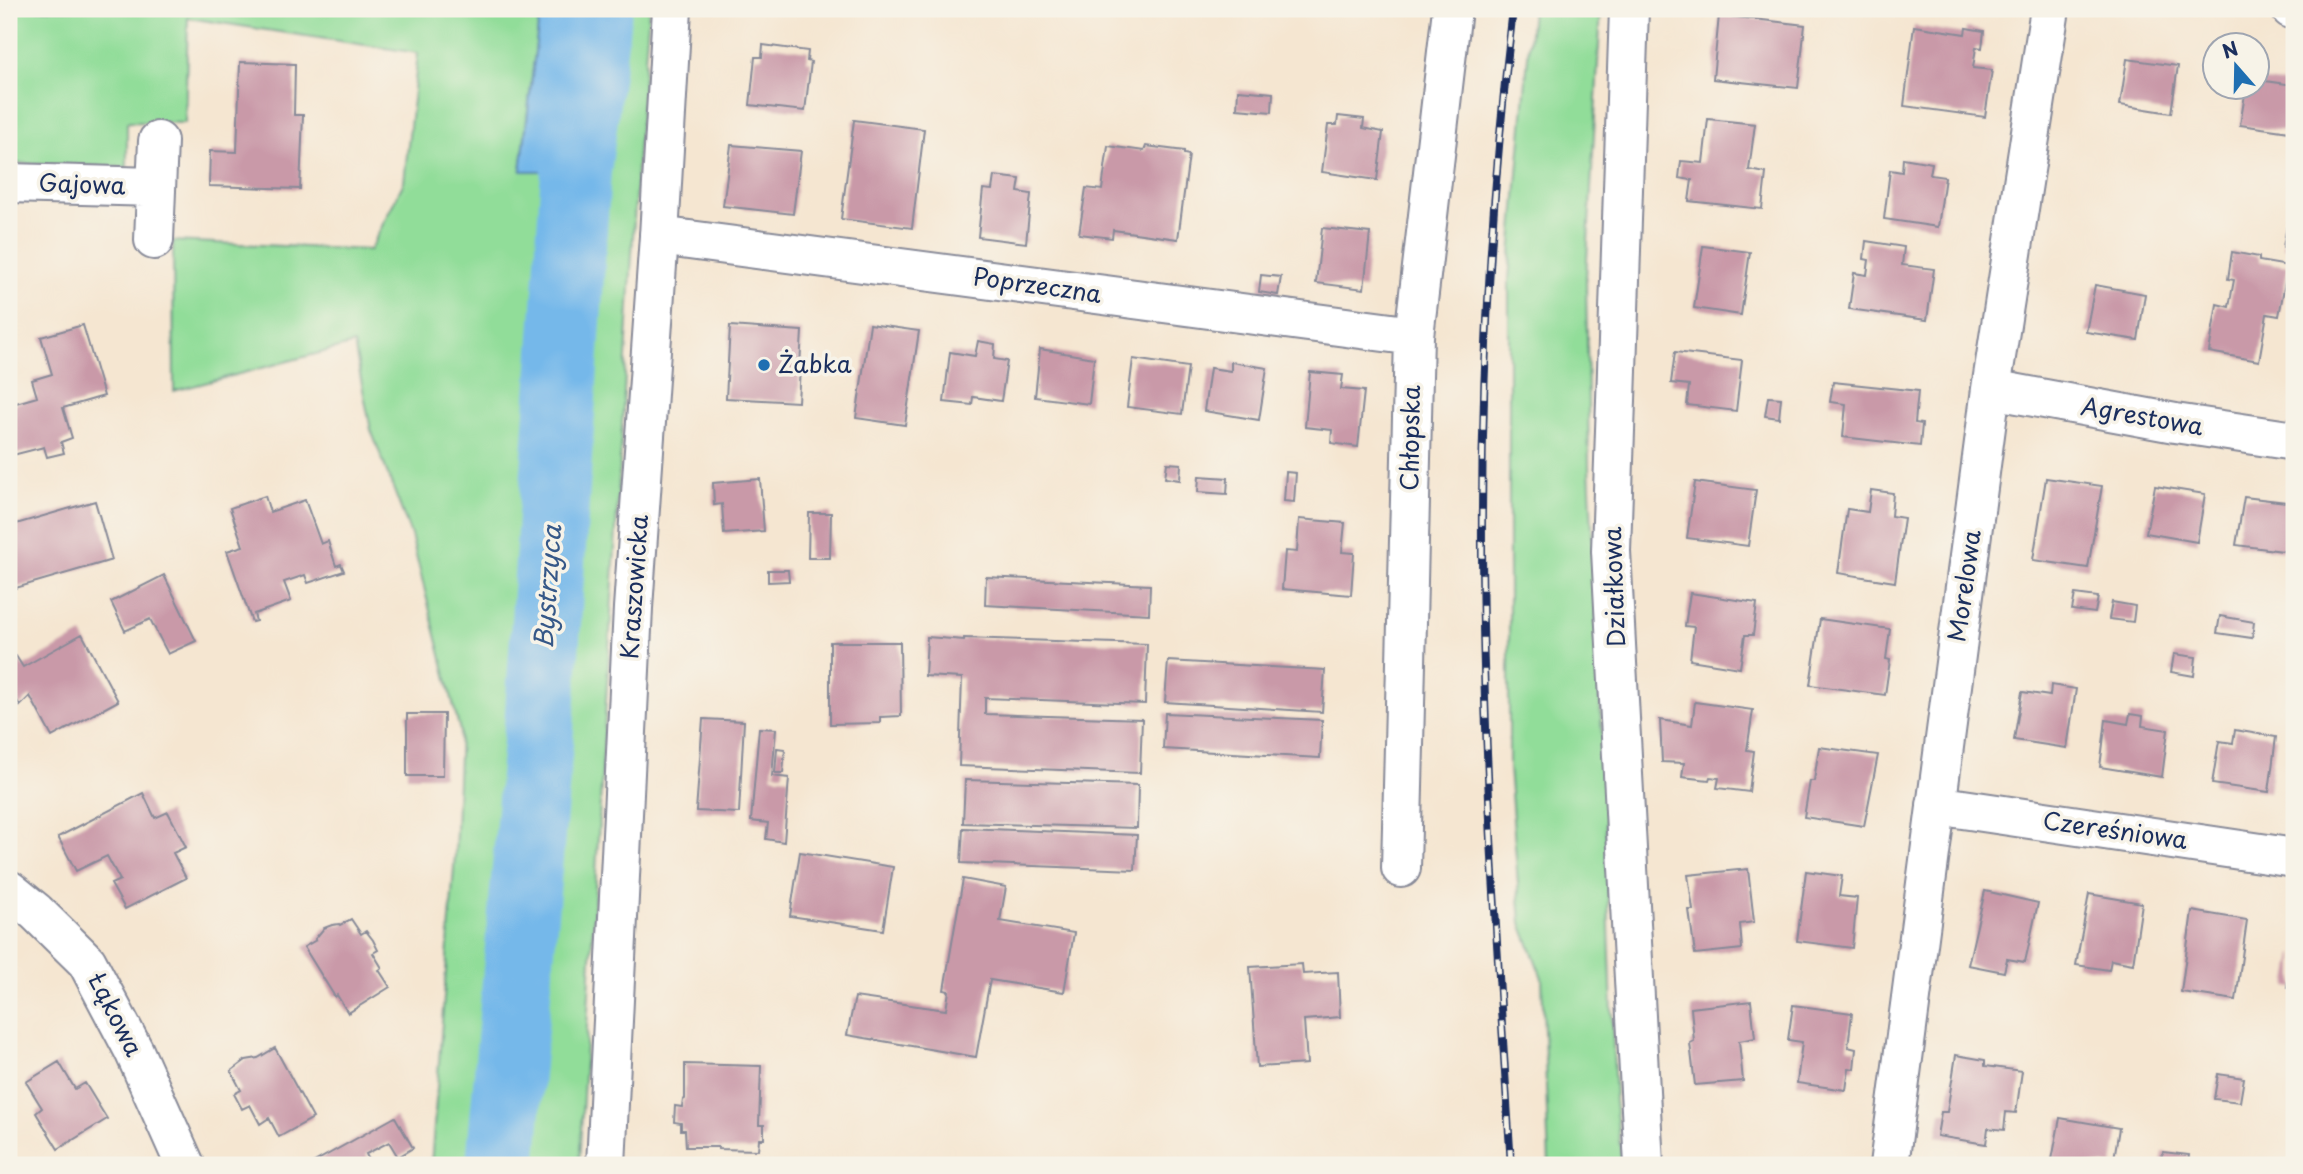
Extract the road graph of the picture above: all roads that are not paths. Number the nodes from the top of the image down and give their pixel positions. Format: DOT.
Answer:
graph roads {
  1 [pos="672,9"];
  2 [pos="1452,9"];
  3 [pos="1629,9"];
  4 [pos="2050,9"];
  5 [pos="158,141"];
  6 [pos="9,183"];
  7 [pos="155,187"];
  8 [pos="659,236"];
  9 [pos="154,240"];
  10 [pos="1414,336"];
  11 [pos="1991,390"];
  12 [pos="2294,441"];
  13 [pos="1936,805"];
  14 [pos="2294,858"];
  15 [pos="1401,868"];
  16 [pos="9,890"];
  17 [pos="185,1165"];
  18 [pos="606,1165"];
  19 [pos="1644,1165"];
  20 [pos="1889,1165"];
  1 -- 8 [label="street, Kraszowicka"];
  2 -- 10 [label="street, Chłopska"];
  3 -- 19 [label="street, Działkowa"];
  4 -- 11 [label="street, Morelowa"];
  5 -- 7 [label="street, Gajowa"];
  6 -- 7 [label="street, Gajowa"];
  7 -- 9 [label="street, Gajowa"];
  8 -- 10 [label="street, Poprzeczna"];
  8 -- 18 [label="street, Kraszowicka"];
  10 -- 15 [label="street, Chłopska"];
  11 -- 12 [label="street, Agrestowa"];
  11 -- 13 [label="street, Morelowa"];
  13 -- 14 [label="street, Czereśniowa"];
  13 -- 20 [label="street, Morelowa"];
  16 -- 17 [label="street, Łąkowa"];
}
